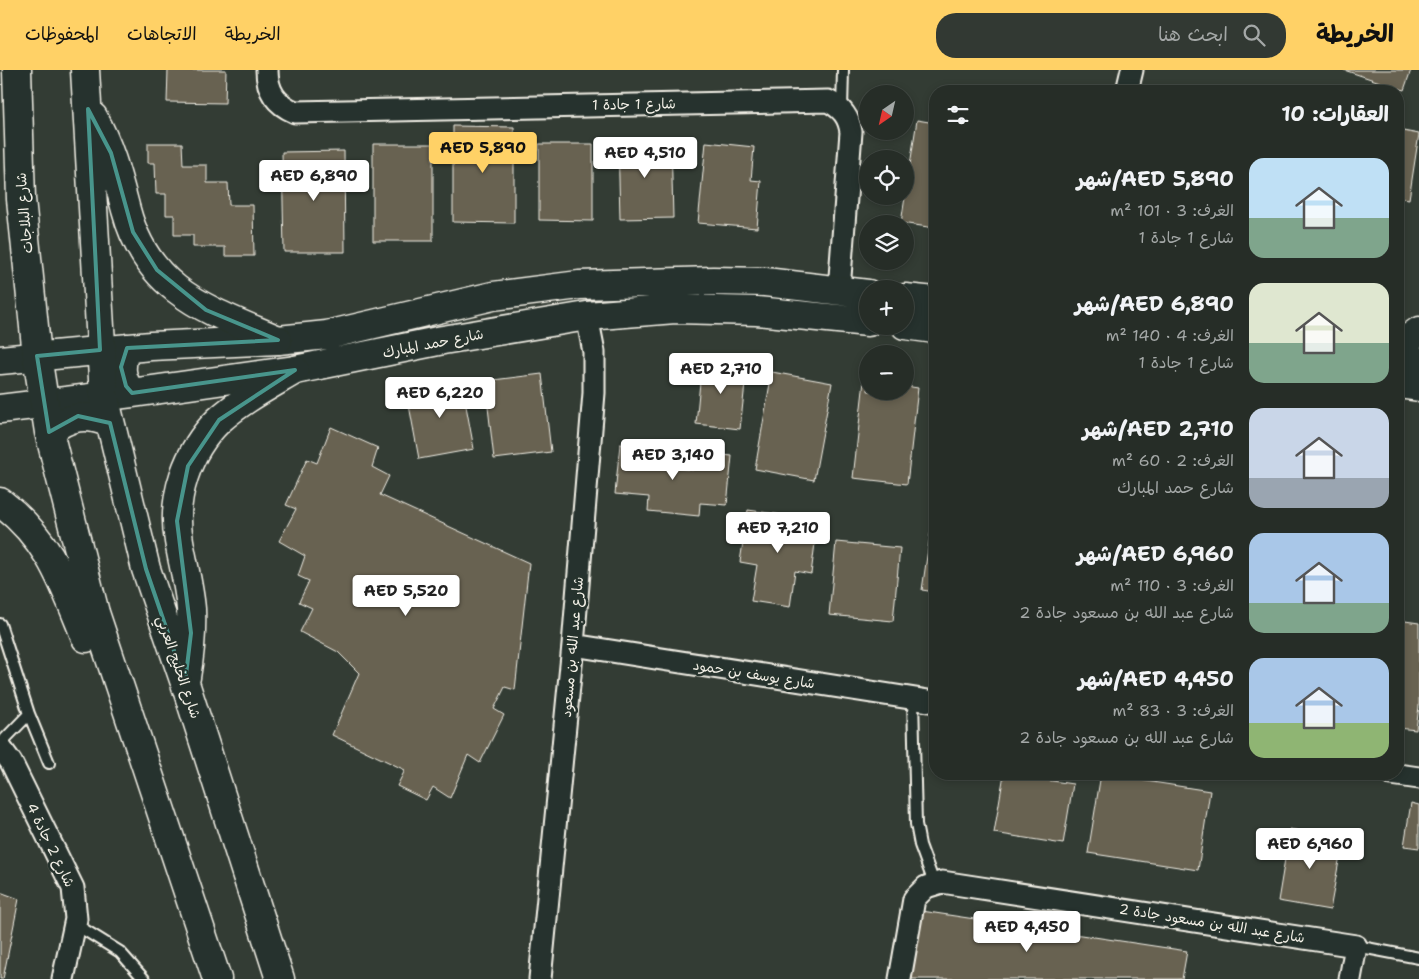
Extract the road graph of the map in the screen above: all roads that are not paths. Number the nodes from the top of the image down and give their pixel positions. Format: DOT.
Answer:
graph roads {
  1 [pos="17,70"];
  2 [pos="85,70"];
  3 [pos="266,70"];
  4 [pos="843,70"];
  5 [pos="1132,70"];
  6 [pos="1128,85"];
  7 [pos="88,109"];
  8 [pos="842,110"];
  9 [pos="839,290"];
  10 [pos="859,293"];
  11 [pos="914,299"];
  12 [pos="929,301"];
  13 [pos="587,316"];
  14 [pos="859,321"];
  15 [pos="914,326"];
  16 [pos="929,328"];
  17 [pos="1419,331"];
  18 [pos="278,340"];
  19 [pos="1404,342"];
  20 [pos="114,349"];
  21 [pos="37,356"];
  22 [pos="1404,359"];
  23 [pos="0,360"];
  24 [pos="1419,361"];
  25 [pos="295,370"];
  26 [pos="1404,385"];
  27 [pos="1419,387"];
  28 [pos="132,394"];
  29 [pos="104,396"];
  30 [pos="44,402"];
  31 [pos="0,409"];
  32 [pos="110,423"];
  33 [pos="49,432"];
  34 [pos="0,502"];
  35 [pos="0,624"];
  36 [pos="573,645"];
  37 [pos="185,683"];
  38 [pos="913,699"];
  39 [pos="929,701"];
  40 [pos="29,714"];
  41 [pos="130,720"];
  42 [pos="0,746"];
  43 [pos="49,763"];
  44 [pos="1404,776"];
  45 [pos="1419,778"];
  46 [pos="934,883"];
  47 [pos="75,924"];
  48 [pos="1356,946"];
  49 [pos="1419,958"];
  50 [pos="63,979"];
  51 [pos="144,979"];
  52 [pos="217,979"];
  53 [pos="280,979"];
  54 [pos="540,979"];
  55 [pos="900,979"];
  56 [pos="1350,979"];
  1 -- 21 [label="main road, شارع البلاجات"];
  2 -- 7 [label="main road"];
  3 -- 8 [label="street, شارع 1 جادة 1"];
  4 -- 8 [label="lane"];
  5 -- 6 [label="street"];
  7 -- 18 [label="main road"];
  7 -- 20 [label="main road"];
  8 -- 9 [label="street"];
  9 -- 10 [label="main road, شارع حمد المبارك"];
  9 -- 18 [label="main road, شارع حمد المبارك"];
  11 -- 12 [label="main road"];
  13 -- 14 [label="main road, شارع حمد المبارك"];
  13 -- 25 [label="main road, شارع حمد المبارك"];
  13 -- 36 [label="street, شارع عبد الله بن مسعود"];
  15 -- 16 [label="main road"];
  17 -- 19 [label="main road"];
  18 -- 20 [label="main road, شارع حمد المبارك"];
  20 -- 21 [label="main road, شارع حمد المبارك"];
  20 -- 28 [label="main road"];
  20 -- 29 [label="main road, شارع الخليج العربي"];
  21 -- 23 [label="main road, شارع حمد المبارك"];
  21 -- 30 [label="main road"];
  22 -- 24 [label="main road"];
  25 -- 28 [label="main road, شارع حمد المبارك"];
  25 -- 37 [label="main road"];
  26 -- 27 [label="main road"];
  28 -- 29 [label="main road, شارع حمد المبارك"];
  29 -- 30 [label="main road, شارع حمد المبارك"];
  29 -- 32 [label="main road, شارع الخليج العربي"];
  30 -- 31 [label="main road, شارع حمد المبارك"];
  30 -- 33 [label="main road"];
  32 -- 33 [label="main road"];
  32 -- 37 [label="main road, شارع الخليج العربي"];
  33 -- 41 [label="main road"];
  34 -- 41 [label="main road"];
  35 -- 40 [label="lane"];
  36 -- 38 [label="street, شارع يوسف بن حمود"];
  36 -- 54 [label="street, شارع عبد الله بن مسعود"];
  37 -- 53 [label="main road, شارع الخليج العربي"];
  38 -- 39 [label="street, شارع يوسف بن حمود"];
  38 -- 46 [label="lane"];
  40 -- 42 [label="lane"];
  40 -- 43 [label="lane"];
  41 -- 52 [label="main road"];
  42 -- 47 [label="street, شارع 2 جادة 4"];
  44 -- 45 [label="street"];
  46 -- 48 [label="street, شارع عبد الله بن مسعود جادة 2"];
  46 -- 55 [label="street"];
  47 -- 50 [label="street, شارع 2 جادة 4"];
  47 -- 51 [label="lane"];
  48 -- 49 [label="lane"];
  48 -- 56 [label="street"];
}
